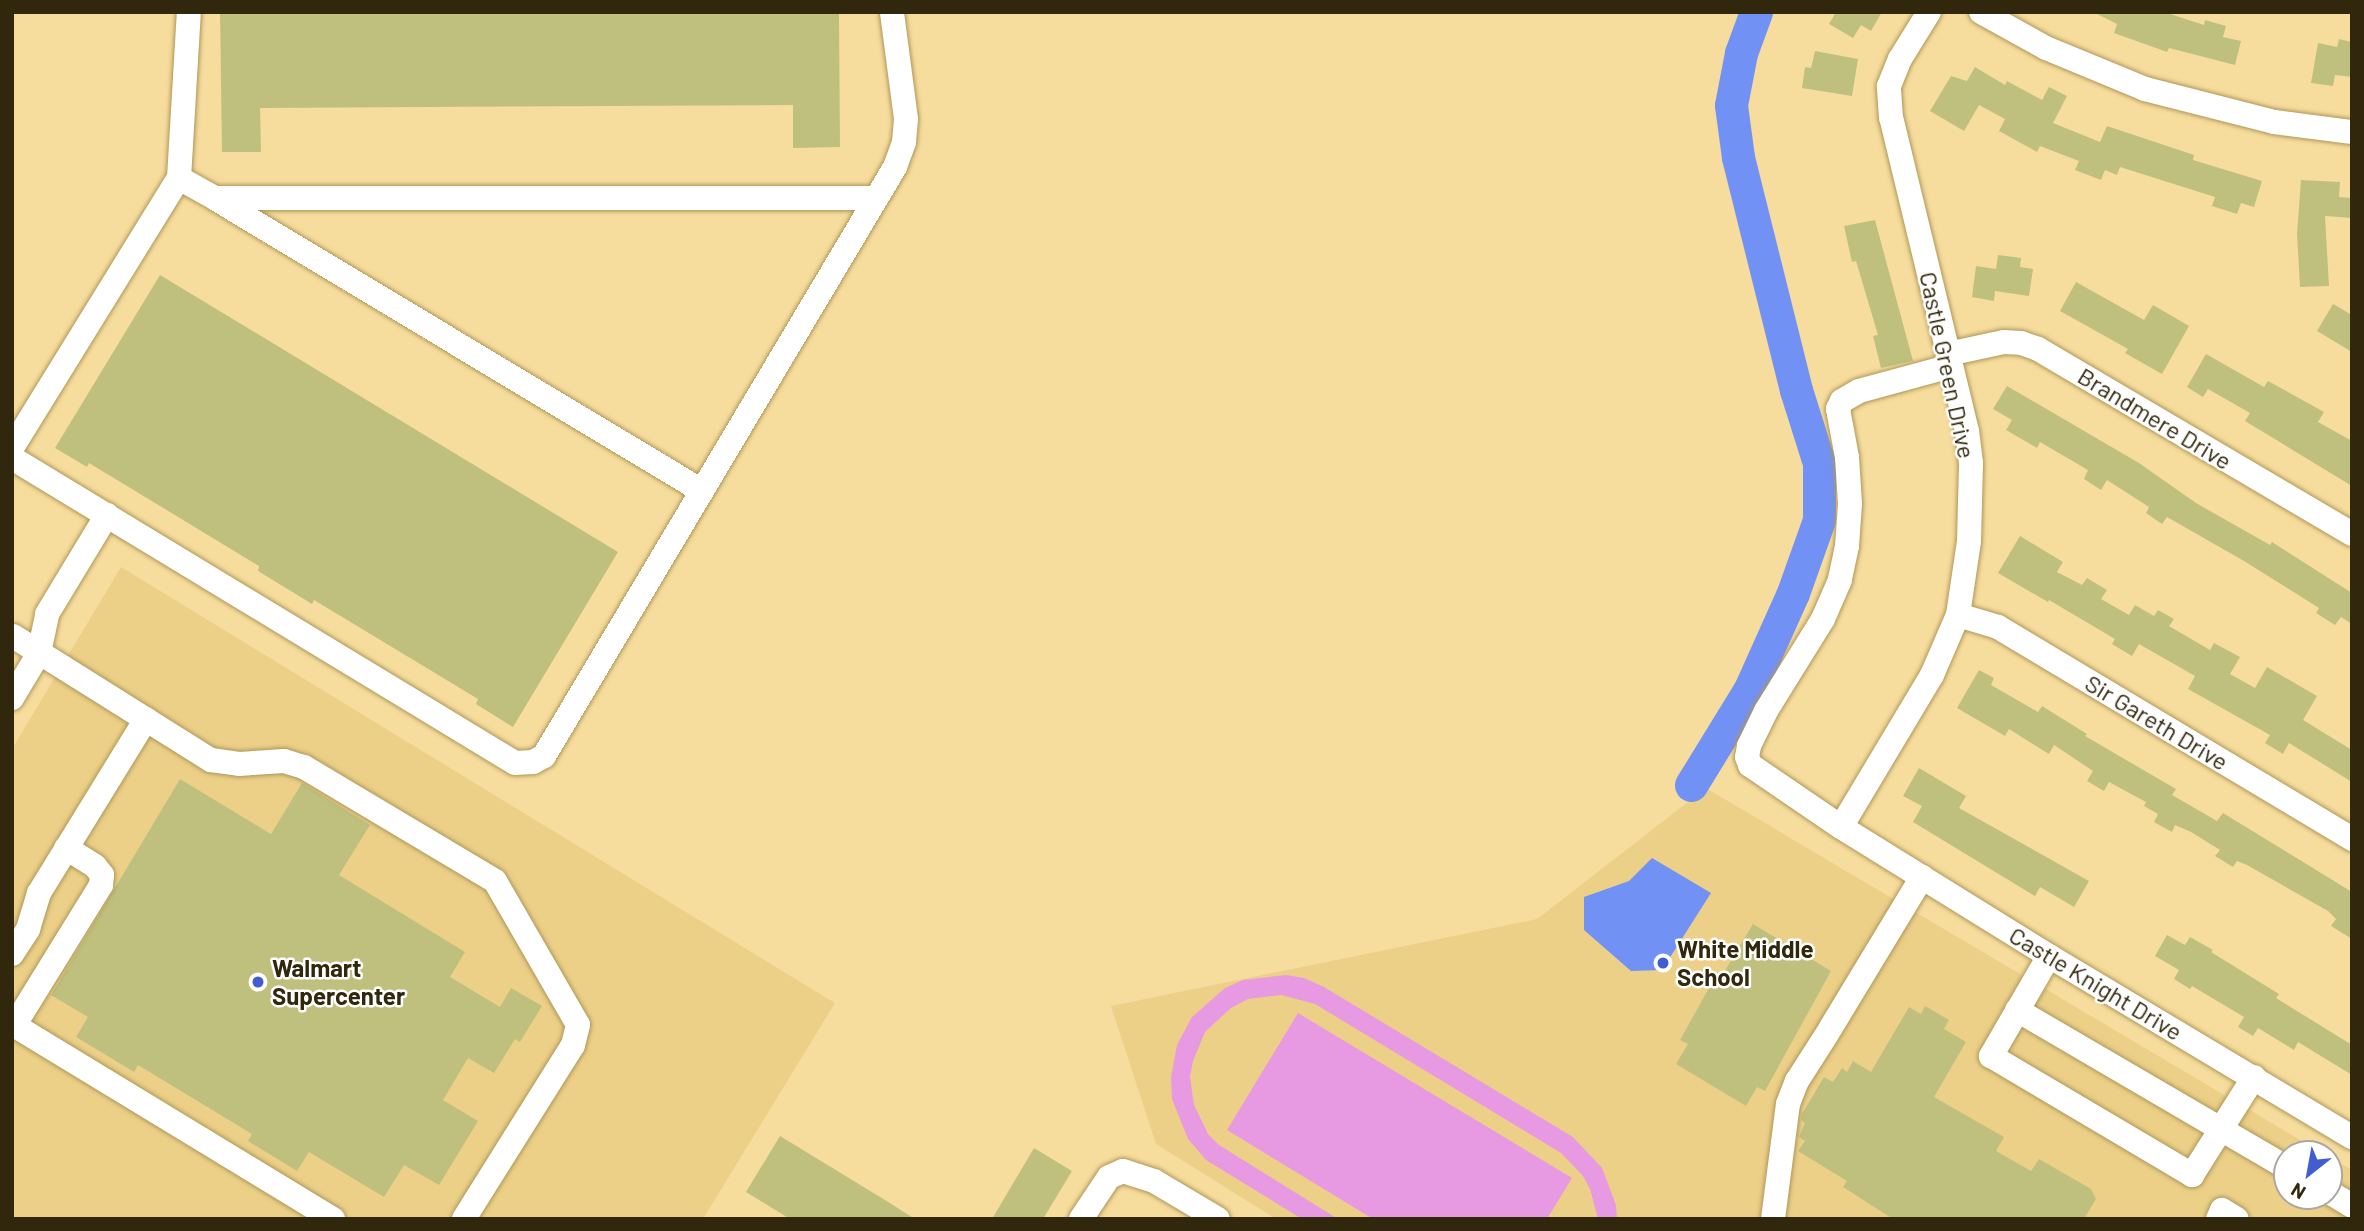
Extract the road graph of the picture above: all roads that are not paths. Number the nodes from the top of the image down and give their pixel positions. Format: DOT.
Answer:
graph roads {
  1 [pos="189,12"];
  2 [pos="892,12"];
  3 [pos="1928,12"];
  4 [pos="1981,12"];
  5 [pos="2352,132"];
  6 [pos="179,178"];
  7 [pos="215,198"];
  8 [pos="876,198"];
  9 [pos="1950,360"];
  10 [pos="12,448"];
  11 [pos="12,458"];
  12 [pos="702,491"];
  13 [pos="107,515"];
  14 [pos="2352,534"];
  15 [pos="47,614"];
  16 [pos="1958,615"];
  17 [pos="12,637"];
  18 [pos="39,653"];
  19 [pos="12,698"];
  20 [pos="146,719"];
  21 [pos="1841,827"];
  22 [pos="2352,839"];
  23 [pos="66,848"];
  24 [pos="1922,877"];
  25 [pos="12,954"];
  26 [pos="2049,956"];
  27 [pos="2017,1010"];
  28 [pos="13,1025"];
  29 [pos="2253,1077"];
  30 [pos="2220,1130"];
  31 [pos="2352,1137"];
  32 [pos="2273,1160"];
  33 [pos="333,1219"];
  34 [pos="464,1219"];
  35 [pos="1081,1219"];
  36 [pos="1218,1219"];
  37 [pos="1773,1219"];
  38 [pos="2218,1219"];
  39 [pos="2237,1219"];
  1 -- 6 [label="street"];
  2 -- 8 [label="street"];
  3 -- 9 [label="street, Castle Green Drive"];
  4 -- 5 [label="street"];
  6 -- 7 [label="street"];
  6 -- 10 [label="street"];
  7 -- 8 [label="street"];
  7 -- 12 [label="street"];
  8 -- 12 [label="street"];
  9 -- 14 [label="street, Brandmere Drive"];
  9 -- 16 [label="street, Castle Green Drive"];
  9 -- 21 [label="street, Brandmere Drive"];
  11 -- 13 [label="street"];
  12 -- 13 [label="street"];
  13 -- 15 [label="street"];
  15 -- 17 [label="street"];
  15 -- 18 [label="street"];
  16 -- 21 [label="street, Castle Green Drive"];
  16 -- 22 [label="street, Sir Gareth Drive"];
  17 -- 18 [label="street"];
  18 -- 19 [label="street"];
  18 -- 20 [label="street"];
  20 -- 23 [label="street"];
  20 -- 34 [label="street"];
  21 -- 24 [label="street, Castle Knight Drive"];
  23 -- 25 [label="street"];
  23 -- 28 [label="street"];
  24 -- 26 [label="street, Castle Knight Drive"];
  24 -- 37 [label="street"];
  26 -- 27 [label="street"];
  26 -- 29 [label="street, Castle Knight Drive"];
  27 -- 30 [label="street"];
  27 -- 30 [label="street"];
  28 -- 33 [label="street"];
  29 -- 30 [label="street"];
  29 -- 31 [label="street, Castle Knight Drive"];
  30 -- 32 [label="street"];
  35 -- 36 [label="street"];
  38 -- 39 [label="street"];
}
